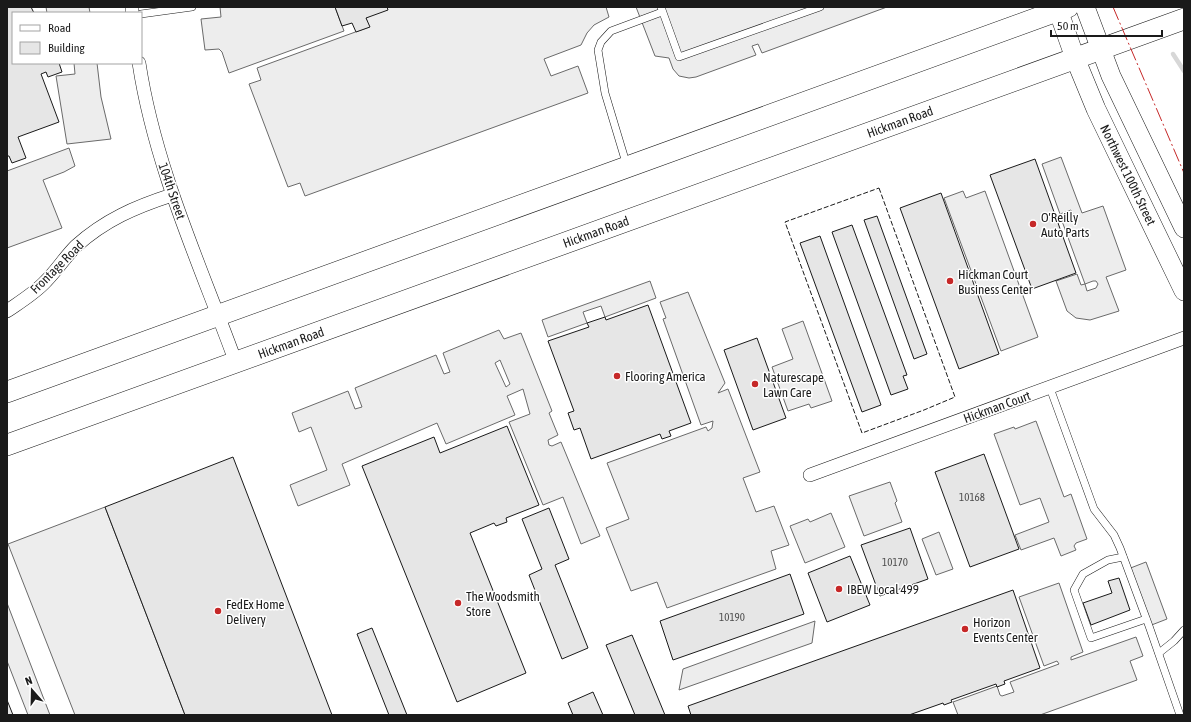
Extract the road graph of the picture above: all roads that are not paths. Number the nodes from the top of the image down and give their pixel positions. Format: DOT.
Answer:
graph roads {
  1 [pos="192,7"];
  2 [pos="820,7"];
  3 [pos="1085,7"];
  4 [pos="1061,8"];
  5 [pos="662,9"];
  6 [pos="142,14"];
  7 [pos="1184,19"];
  8 [pos="1101,49"];
  9 [pos="1075,58"];
  10 [pos="139,64"];
  11 [pos="628,166"];
  12 [pos="172,195"];
  13 [pos="1184,228"];
  14 [pos="1184,291"];
  15 [pos="7,311"];
  16 [pos="219,315"];
  17 [pos="1184,338"];
  18 [pos="236,363"];
  19 [pos="1050,388"];
  20 [pos="7,392"];
  21 [pos="7,445"];
  22 [pos="810,475"];
  23 [pos="1123,557"];
  24 [pos="1146,618"];
  25 [pos="1184,630"];
  26 [pos="1158,653"];
  27 [pos="1180,715"];
  1 -- 6 [label="lane"];
  2 -- 5 [label="lane"];
  3 -- 8 [label="main road, Northwest 100th Street"];
  4 -- 9 [label="main road, Northwest 100th Street"];
  4 -- 11 [label="main road"];
  5 -- 11 [label="lane"];
  7 -- 8 [label="main road, Hickman Road"];
  8 -- 9 [label="main road, Hickman Road"];
  8 -- 13 [label="main road, Northwest 100th Street"];
  9 -- 14 [label="main road, Northwest 100th Street"];
  9 -- 18 [label="main road, Hickman Road"];
  10 -- 12 [label="street, 104th Street"];
  11 -- 16 [label="main road"];
  12 -- 15 [label="street, Frontage Road"];
  12 -- 16 [label="street, 104th Street"];
  16 -- 18 [label="street, 104th Street"];
  16 -- 20 [label="main road"];
  17 -- 19 [label="street, Hickman Court"];
  18 -- 21 [label="main road, Hickman Road"];
  19 -- 22 [label="street, Hickman Court"];
  19 -- 23 [label="lane"];
  23 -- 24 [label="lane"];
  23 -- 24 [label="lane"];
  24 -- 26 [label="lane"];
  25 -- 26 [label="lane"];
  26 -- 27 [label="lane"];
}
